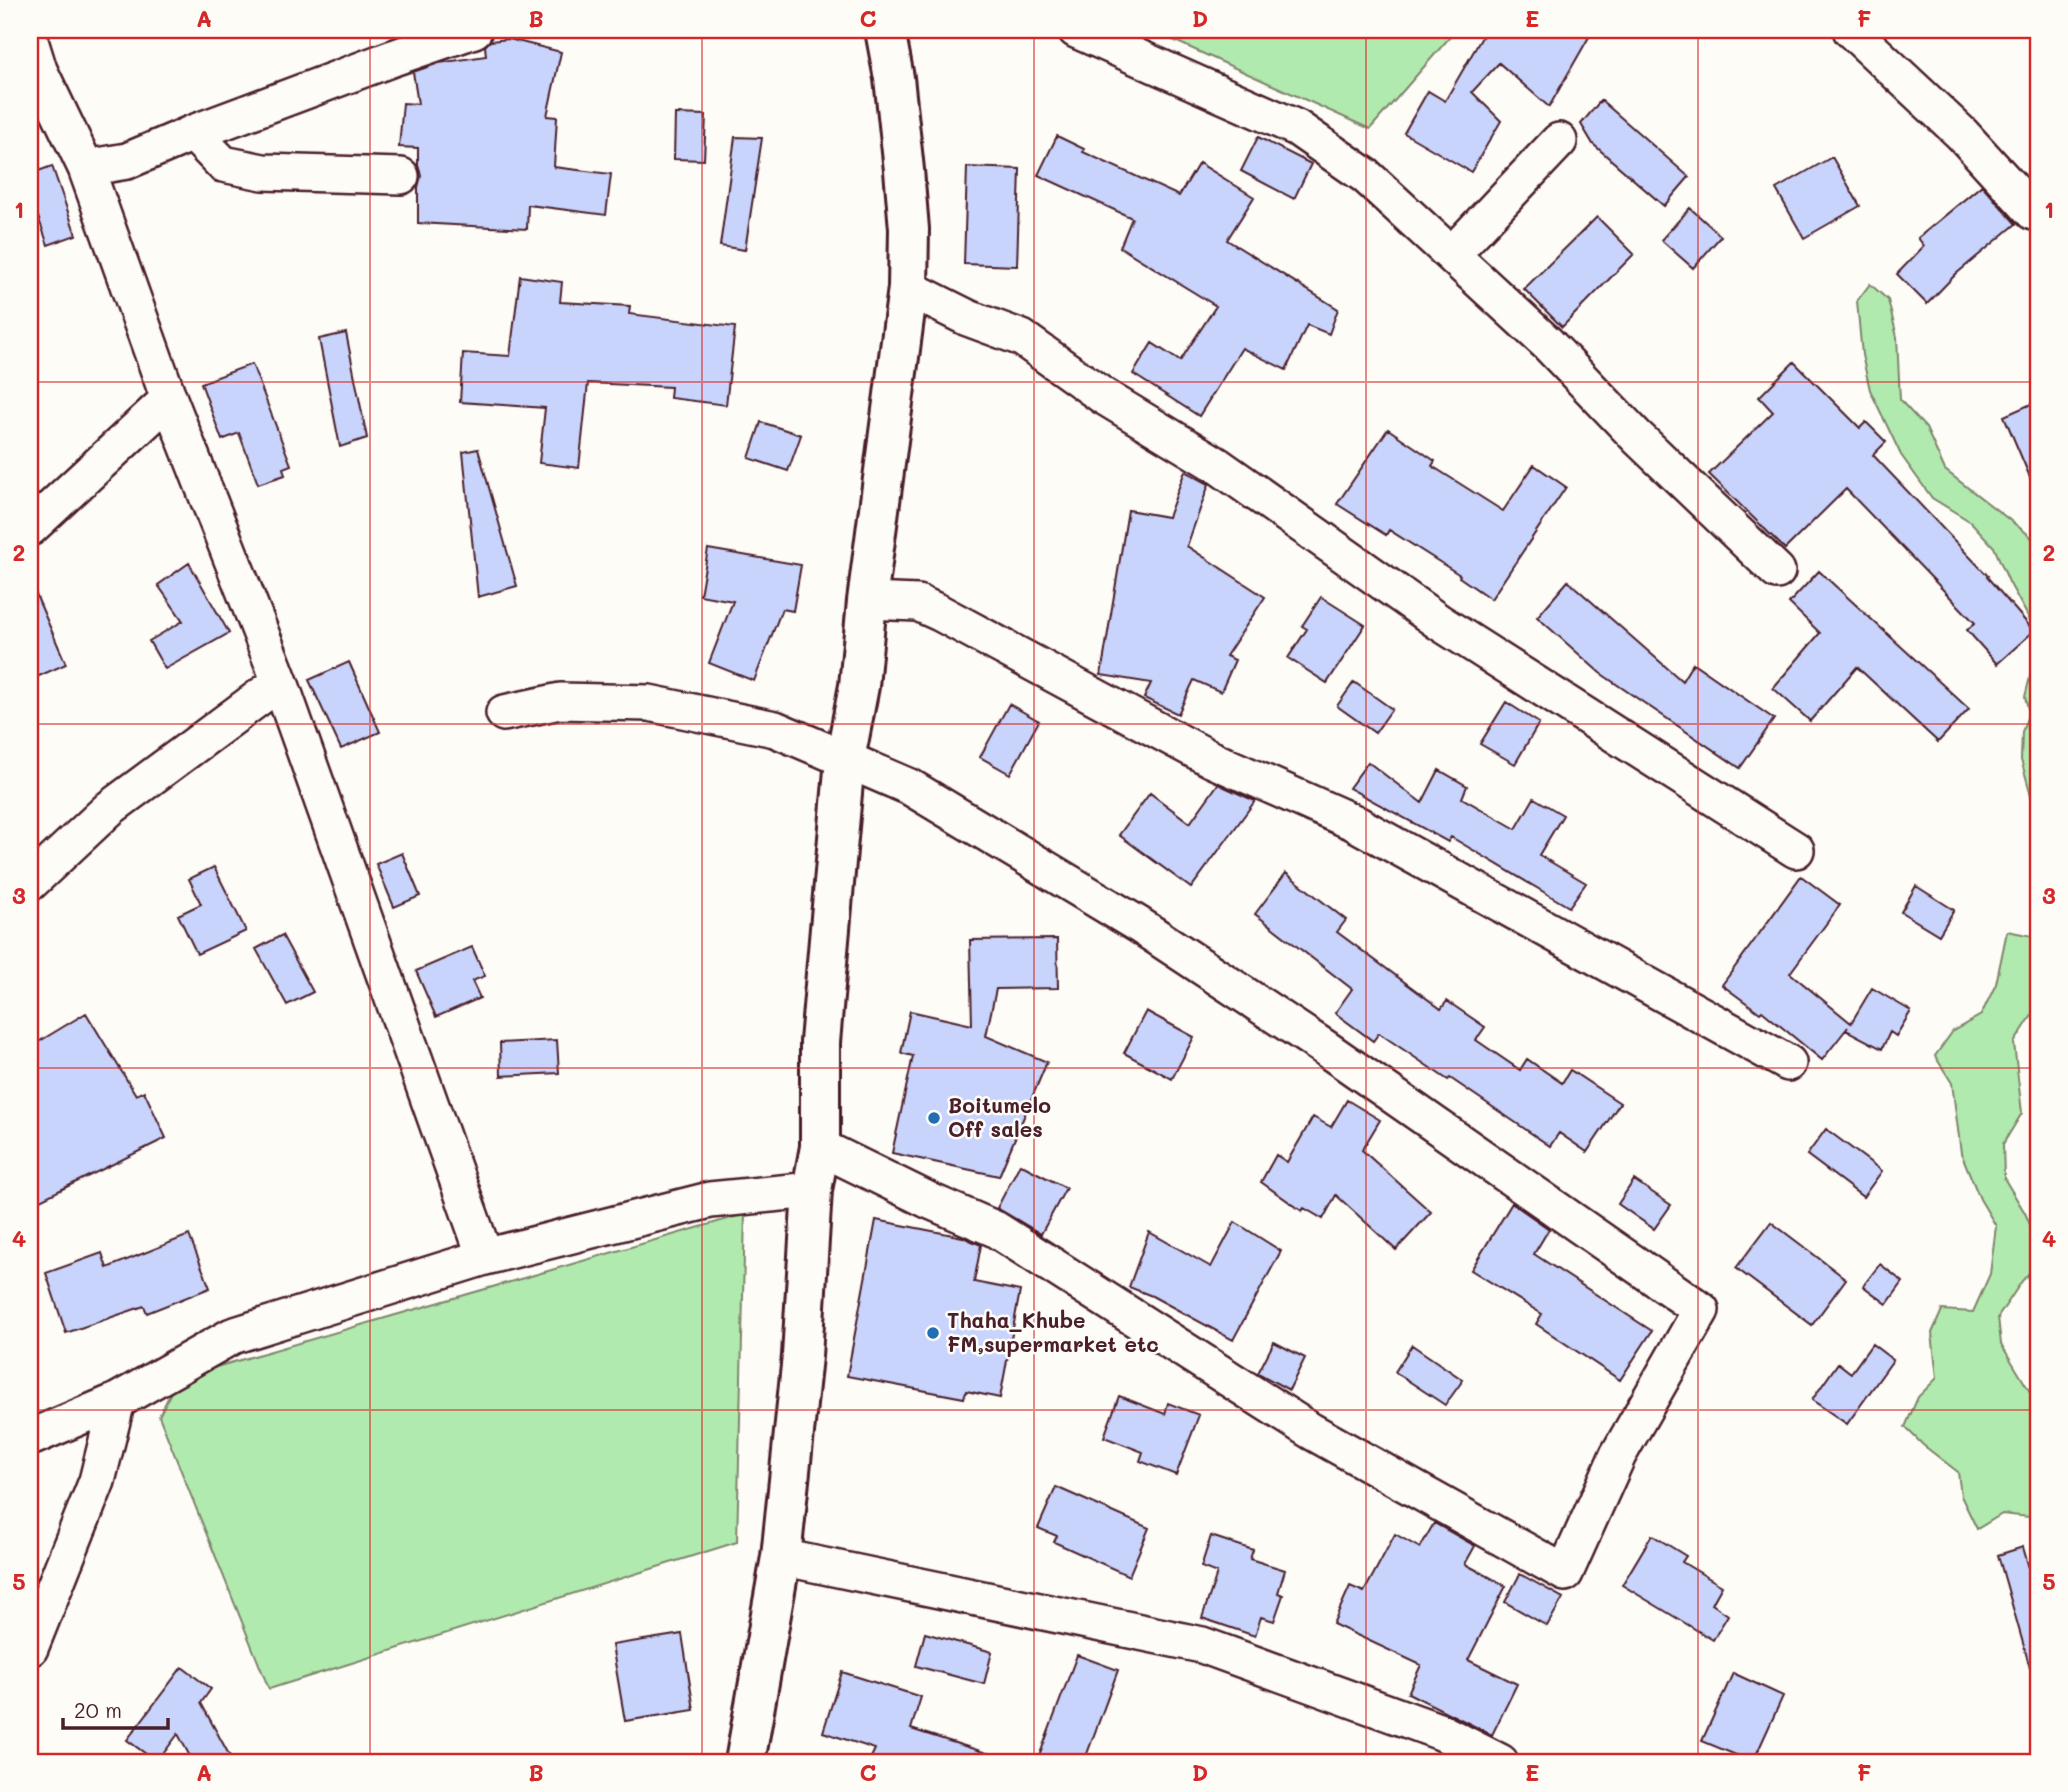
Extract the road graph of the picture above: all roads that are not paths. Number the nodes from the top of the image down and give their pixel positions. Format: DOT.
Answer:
graph roads {
  1 [pos="474,30"];
  2 [pos="885,30"];
  3 [pos="1076,30"];
  4 [pos="1850,30"];
  5 [pos="33,63"];
  6 [pos="193,133"];
  7 [pos="1559,141"];
  8 [pos="86,169"];
  9 [pos="401,176"];
  10 [pos="2035,209"];
  11 [pos="1452,254"];
  12 [pos="908,288"];
  13 [pos="169,399"];
  14 [pos="30,528"];
  15 [pos="1777,571"];
  16 [pos="867,601"];
  17 [pos="280,682"];
  18 [pos="504,713"];
  19 [pos="845,759"];
  20 [pos="1796,850"];
  21 [pos="30,883"];
  22 [pos="1788,1063"];
  23 [pos="820,1147"];
  24 [pos="812,1190"];
  25 [pos="485,1257"];
  26 [pos="117,1401"];
  27 [pos="30,1438"];
  28 [pos="781,1557"];
  29 [pos="30,1648"];
  30 [pos="745,1762"];
  31 [pos="1500,1762"];
  1 -- 6 [label="street"];
  2 -- 12 [label="main road"];
  3 -- 11 [label="street"];
  4 -- 10 [label="street"];
  5 -- 8 [label="street"];
  6 -- 8 [label="street"];
  6 -- 9 [label="street"];
  7 -- 11 [label="street"];
  8 -- 13 [label="street"];
  11 -- 15 [label="street"];
  12 -- 16 [label="main road"];
  12 -- 20 [label="street"];
  13 -- 14 [label="street"];
  13 -- 17 [label="street"];
  16 -- 19 [label="main road"];
  16 -- 22 [label="street"];
  17 -- 21 [label="street"];
  17 -- 25 [label="street"];
  18 -- 19 [label="street"];
  19 -- 23 [label="main road"];
  19 -- 23 [label="street"];
  23 -- 24 [label="main road"];
  24 -- 25 [label="street"];
  24 -- 28 [label="main road"];
  25 -- 26 [label="street"];
  26 -- 27 [label="street"];
  26 -- 29 [label="street"];
  28 -- 30 [label="main road"];
  28 -- 31 [label="street"];
}
